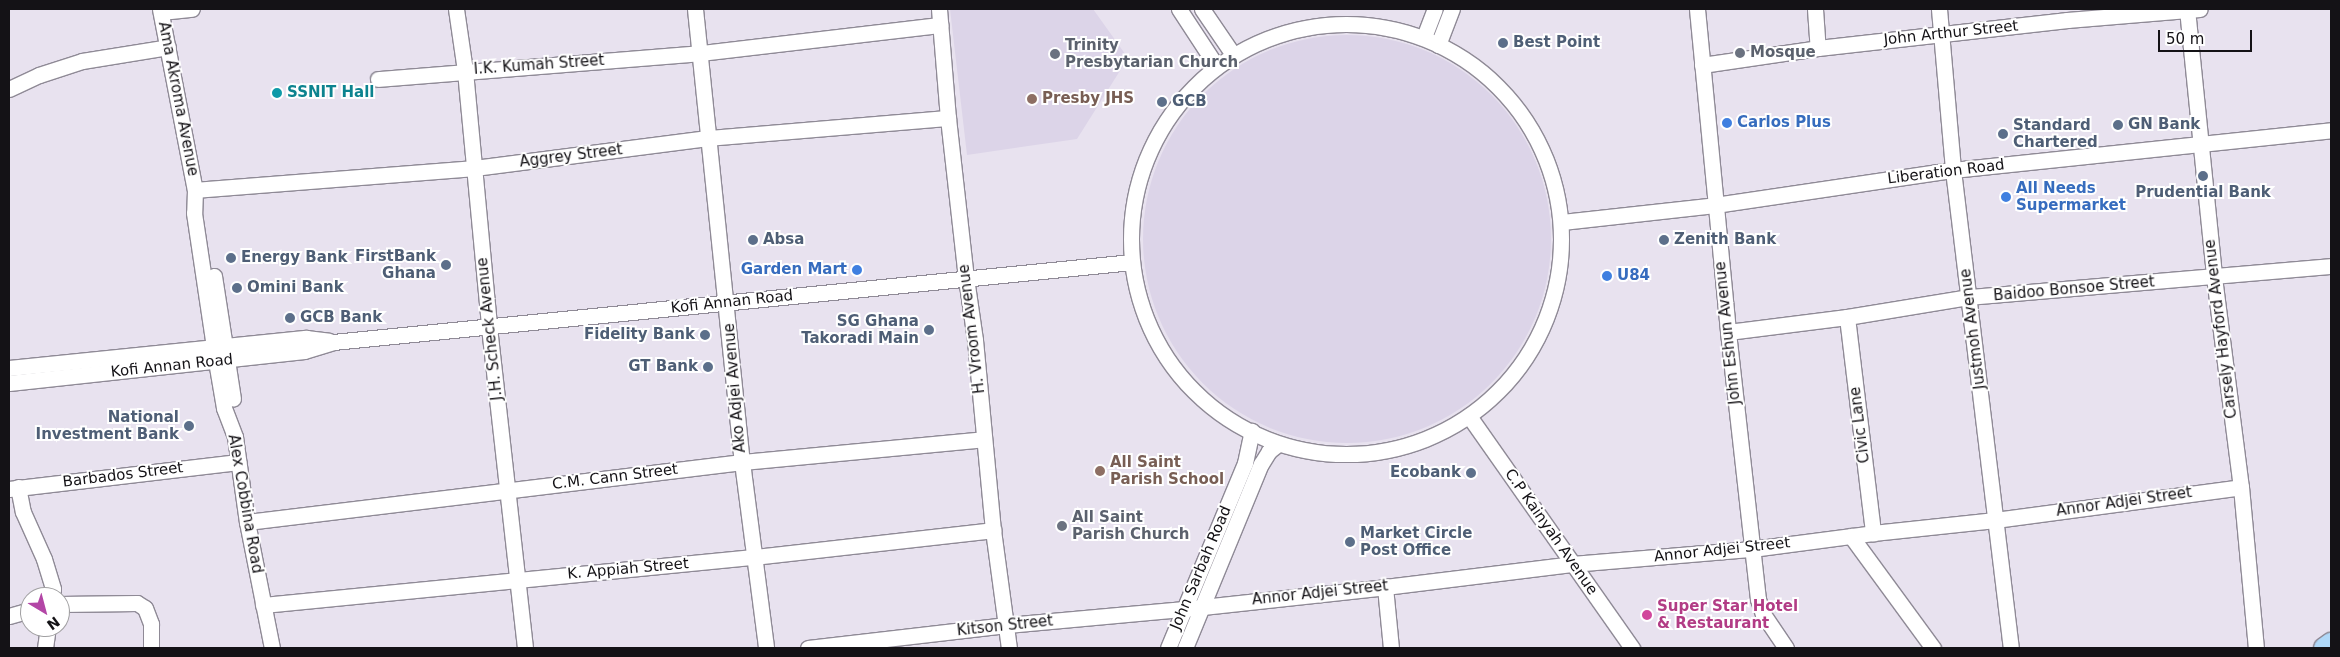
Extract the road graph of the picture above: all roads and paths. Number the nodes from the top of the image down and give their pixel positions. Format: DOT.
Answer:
graph roads {
  1 [pos="192,9"];
  2 [pos="456,9"];
  3 [pos="695,9"];
  4 [pos="939,9"];
  5 [pos="1179,9"];
  6 [pos="1202,9"];
  7 [pos="1435,9"];
  8 [pos="1452,9"];
  9 [pos="1697,9"];
  10 [pos="1814,9"];
  11 [pos="1939,9"];
  12 [pos="2191,9"];
  13 [pos="161,10"];
  14 [pos="2066,14"];
  15 [pos="940,25"];
  16 [pos="1941,34"];
  17 [pos="1424,37"];
  18 [pos="1438,45"];
  19 [pos="168,47"];
  20 [pos="1818,48"];
  21 [pos="1232,52"];
  22 [pos="701,53"];
  23 [pos="1216,64"];
  24 [pos="1702,65"];
  25 [pos="465,71"];
  26 [pos="378,79"];
  27 [pos="9,89"];
  28 [pos="948,118"];
  29 [pos="2331,130"];
  30 [pos="708,138"];
  31 [pos="2200,144"];
  32 [pos="474,168"];
  33 [pos="1953,170"];
  34 [pos="195,190"];
  35 [pos="1715,205"];
  36 [pos="1562,222"];
  37 [pos="1131,262"];
  38 [pos="2331,266"];
  39 [pos="2214,277"];
  40 [pos="966,278"];
  41 [pos="1969,297"];
  42 [pos="727,303"];
  43 [pos="1847,317"];
  44 [pos="489,327"];
  45 [pos="1728,332"];
  46 [pos="220,354"];
  47 [pos="9,368"];
  48 [pos="9,383"];
  49 [pos="1469,416"];
  50 [pos="1252,431"];
  51 [pos="984,439"];
  52 [pos="1278,444"];
  53 [pos="238,462"];
  54 [pos="742,462"];
  55 [pos="2241,487"];
  56 [pos="13,488"];
  57 [pos="507,490"];
  58 [pos="1995,520"];
  59 [pos="247,522"];
  60 [pos="993,530"];
  61 [pos="1873,533"];
  62 [pos="1851,536"];
  63 [pos="1752,549"];
  64 [pos="754,557"];
  65 [pos="1572,564"];
  66 [pos="517,580"];
  67 [pos="52,587"];
  68 [pos="1384,587"];
  69 [pos="70,604"];
  70 [pos="263,605"];
  71 [pos="1203,606"];
  72 [pos="1184,609"];
  73 [pos="1007,625"];
  74 [pos="2331,643"];
  75 [pos="152,648"];
  76 [pos="272,648"];
  77 [pos="525,648"];
  78 [pos="766,648"];
  79 [pos="808,648"];
  80 [pos="1009,648"];
  81 [pos="1168,648"];
  82 [pos="1185,648"];
  83 [pos="1391,648"];
  84 [pos="1632,648"];
  85 [pos="1786,648"];
  86 [pos="1932,648"];
  87 [pos="2010,648"];
  88 [pos="2256,648"];
  89 [pos="2324,648"];
  1 -- 13 [label="street"];
  2 -- 25 [label="street, J.H. Scheck Avenue"];
  3 -- 22 [label="street, Ako Adjei Avenue"];
  4 -- 15 [label="street, H. Vroom Avenue"];
  5 -- 23 [label="street"];
  6 -- 21 [label="street"];
  7 -- 17 [label="street"];
  8 -- 18 [label="street"];
  9 -- 24 [label="street, John Eshun Avenue"];
  10 -- 20 [label="street"];
  11 -- 16 [label="street, Justmoh Avenue"];
  12 -- 14 [label="street, John Arthur Street"];
  12 -- 31 [label="street, Carsely Hayford Avenue"];
  13 -- 19 [label="street, Ama Akroma Avenue"];
  14 -- 16 [label="street, John Arthur Street"];
  15 -- 22 [label="street, I.K. Kumah Street"];
  15 -- 28 [label="street, H. Vroom Avenue"];
  16 -- 20 [label="street, John Arthur Street"];
  16 -- 33 [label="street, Justmoh Avenue"];
  17 -- 18 [label="street"];
  17 -- 21 [label="street"];
  18 -- 36 [label="street"];
  19 -- 27 [label="street"];
  19 -- 34 [label="street, Ama Akroma Avenue"];
  20 -- 24 [label="street, John Arthur Street"];
  21 -- 23 [label="street"];
  22 -- 25 [label="street, I.K. Kumah Street"];
  22 -- 30 [label="street, Ako Adjei Avenue"];
  23 -- 37 [label="street"];
  24 -- 35 [label="street, John Eshun Avenue"];
  25 -- 26 [label="street, I.K. Kumah Street"];
  25 -- 32 [label="street, J.H. Scheck Avenue"];
  28 -- 30 [label="street, Aggrey Street"];
  28 -- 40 [label="street, H. Vroom Avenue"];
  29 -- 31 [label="street, Liberation Road"];
  30 -- 32 [label="street, Aggrey Street"];
  30 -- 42 [label="street, Ako Adjei Avenue"];
  31 -- 33 [label="street, Liberation Road"];
  31 -- 39 [label="street, Carsely Hayford Avenue"];
  32 -- 34 [label="street, Aggrey Street"];
  32 -- 44 [label="street, J.H. Scheck Avenue"];
  33 -- 35 [label="street, Liberation Road"];
  33 -- 41 [label="street, Justmoh Avenue"];
  34 -- 46 [label="street, Ama Akroma Avenue"];
  35 -- 36 [label="street, Liberation Road"];
  35 -- 45 [label="street, John Eshun Avenue"];
  36 -- 49 [label="street"];
  37 -- 40 [label="street, Kofi Annan Road"];
  37 -- 50 [label="street"];
  38 -- 39 [label="street, Baidoo Bonsoe Street"];
  39 -- 41 [label="street, Baidoo Bonsoe Street"];
  39 -- 55 [label="street, Carsely Hayford Avenue"];
  40 -- 42 [label="street, Kofi Annan Road"];
  40 -- 51 [label="street, H. Vroom Avenue"];
  41 -- 43 [label="street, Baidoo Bonsoe Street"];
  41 -- 58 [label="street, Justmoh Avenue"];
  42 -- 44 [label="street, Kofi Annan Road"];
  42 -- 54 [label="street, Ako Adjei Avenue"];
  43 -- 45 [label="street, Baidoo Bonsoe Street"];
  43 -- 61 [label="street, Civic Lane"];
  44 -- 46 [label="street, Kofi Annan Road"];
  44 -- 57 [label="street, J.H. Scheck Avenue"];
  45 -- 63 [label="street, John Eshun Avenue"];
  46 -- 47 [label="street, Kofi Annan Road"];
  46 -- 48 [label="street, Kofi Annan Road"];
  46 -- 53 [label="street, Alex Cobbina Road"];
  49 -- 52 [label="street"];
  49 -- 65 [label="street, C.P Kainyah Avenue"];
  50 -- 52 [label="street"];
  50 -- 72 [label="street, John Sarbah Road"];
  51 -- 54 [label="street, C.M. Cann Street"];
  51 -- 60 [label="street, H. Vroom Avenue"];
  52 -- 71 [label="street, John Sarbah Road"];
  53 -- 56 [label="street, Barbados Street"];
  53 -- 59 [label="street, Alex Cobbina Road"];
  54 -- 57 [label="street, C.M. Cann Street"];
  54 -- 64 [label="street, Ako Adjei Avenue"];
  55 -- 58 [label="street, Annor Adjei Street"];
  55 -- 88 [label="street, Carsely Hayford Avenue"];
  56 -- 67 [label="street"];
  57 -- 59 [label="street, C.M. Cann Street"];
  57 -- 66 [label="street, J.H. Scheck Avenue"];
  58 -- 61 [label="street, Annor Adjei Street"];
  58 -- 87 [label="street, Justmoh Avenue"];
  59 -- 70 [label="street, Alex Cobbina Road"];
  60 -- 64 [label="street, K. Appiah Street"];
  60 -- 73 [label="street, H. Vroom Avenue"];
  61 -- 62 [label="street, Annor Adjei Street"];
  62 -- 63 [label="street, Annor Adjei Street"];
  62 -- 86 [label="street"];
  63 -- 65 [label="street, Annor Adjei Street"];
  63 -- 85 [label="street, John Eshun Avenue"];
  64 -- 66 [label="street, K. Appiah Street"];
  64 -- 78 [label="street, Ako Adjei Avenue"];
  65 -- 68 [label="street, Annor Adjei Street"];
  65 -- 84 [label="street, C.P Kainyah Avenue"];
  66 -- 70 [label="street, K. Appiah Street"];
  66 -- 77 [label="street, J.H. Scheck Avenue"];
  68 -- 71 [label="street, Annor Adjei Street"];
  68 -- 83 [label="street"];
  69 -- 75 [label="street"];
  70 -- 76 [label="street, Alex Cobbina Road"];
  71 -- 72 [label="street, Kitson Street"];
  71 -- 82 [label="street, John Sarbah Road"];
  72 -- 73 [label="street, Kitson Street"];
  72 -- 81 [label="street, John Sarbah Road"];
  73 -- 79 [label="street, Kitson Street"];
  73 -- 80 [label="street, H. Vroom Avenue"];
  74 -- 89 [label="main road"];
}
